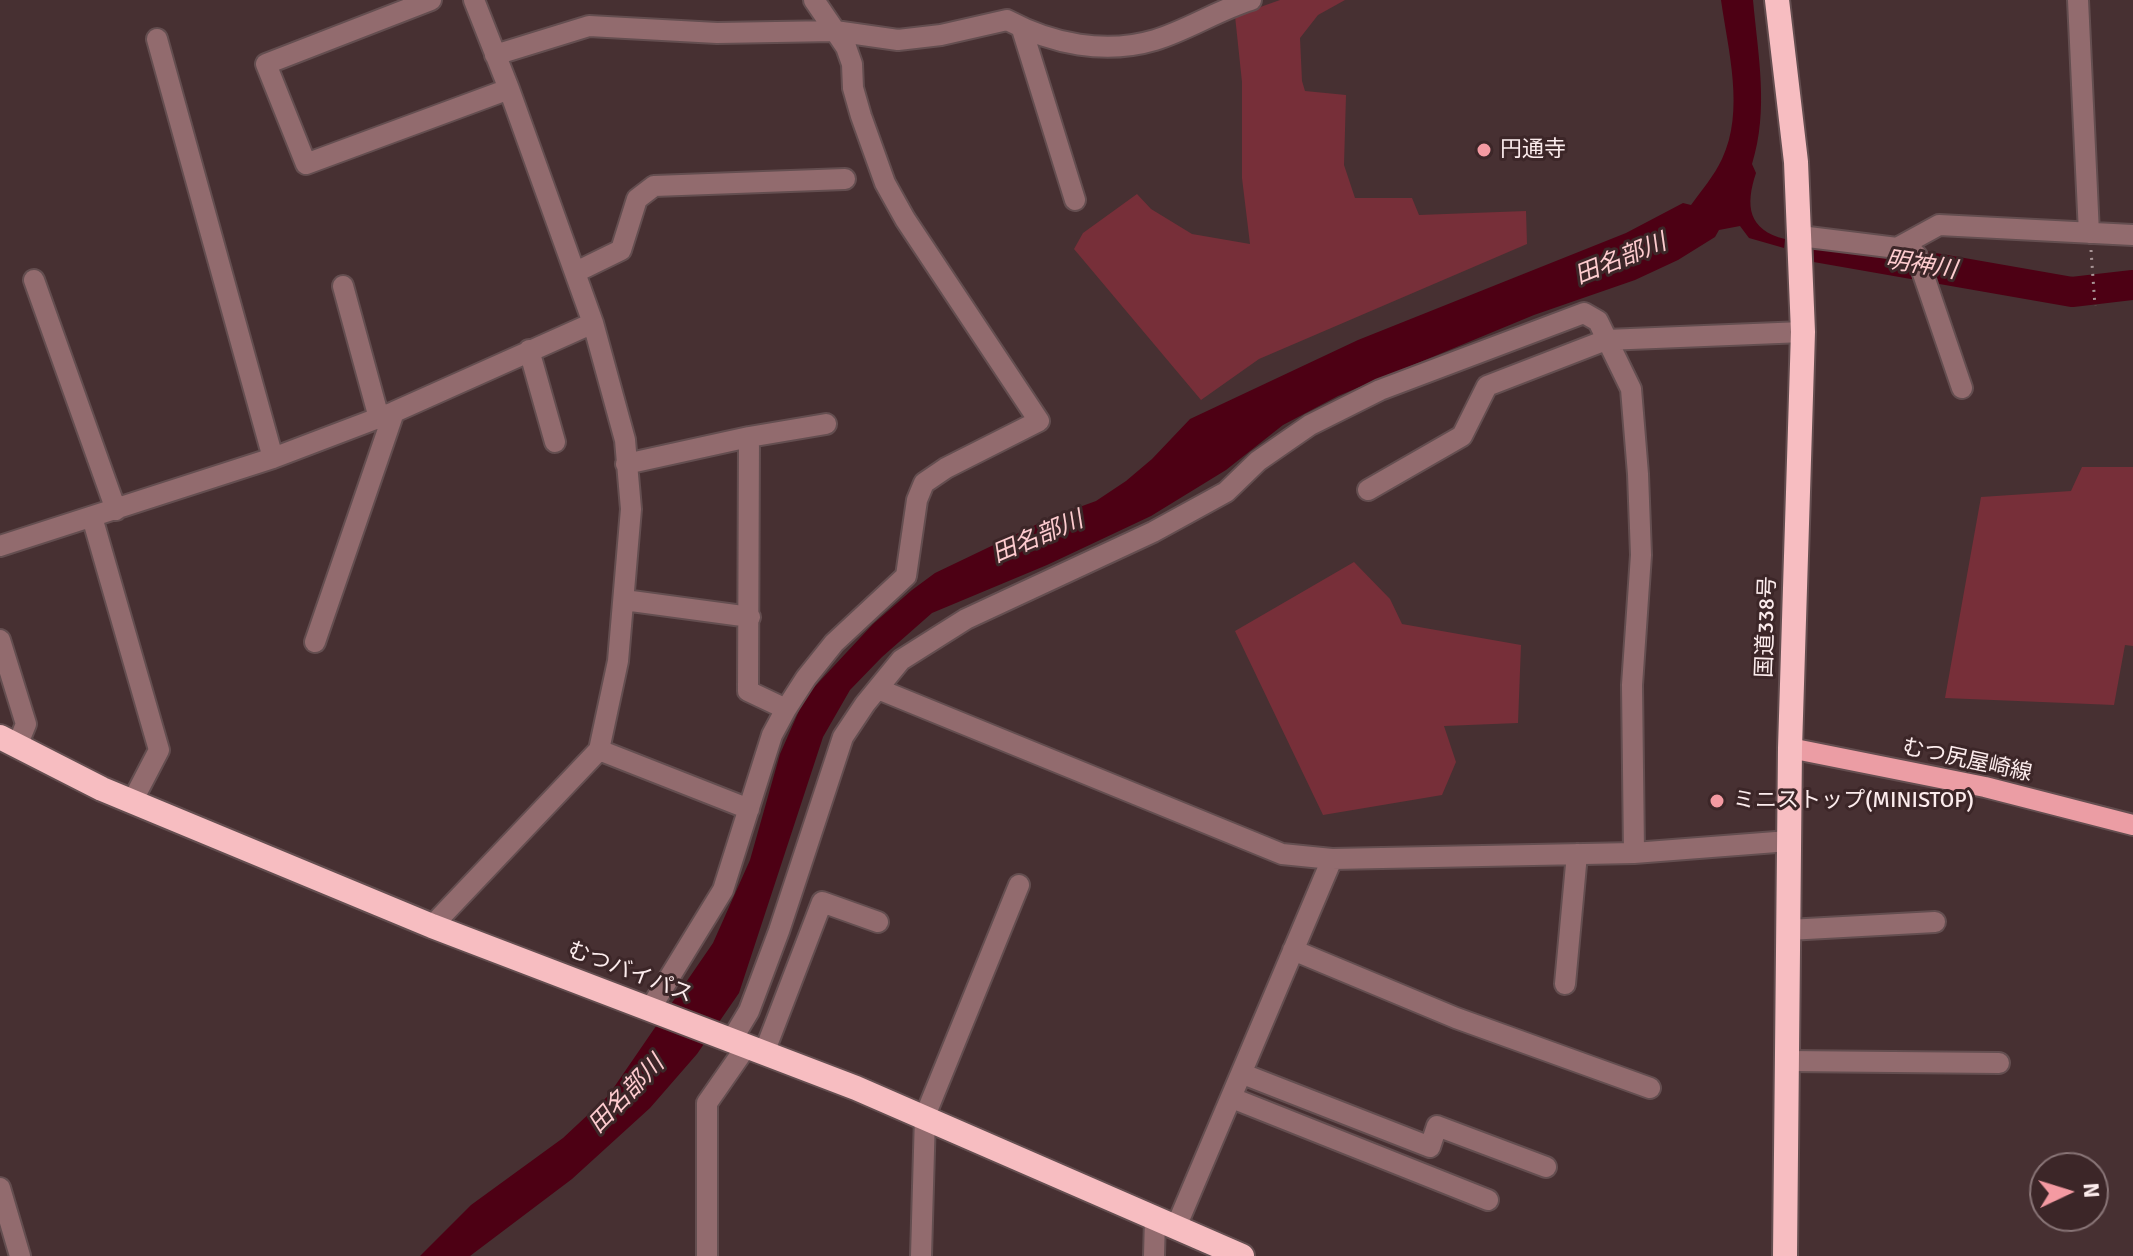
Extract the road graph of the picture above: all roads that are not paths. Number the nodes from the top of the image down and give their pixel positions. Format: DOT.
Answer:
graph roads {
  1 [pos="431,0"];
  2 [pos="474,0"];
  3 [pos="814,0"];
  4 [pos="1251,0"];
  5 [pos="1777,0"];
  6 [pos="2078,0"];
  7 [pos="1022,29"];
  8 [pos="835,31"];
  9 [pos="157,39"];
  10 [pos="495,55"];
  11 [pos="509,89"];
  12 [pos="845,179"];
  13 [pos="1075,200"];
  14 [pos="2089,233"];
  15 [pos="2133,235"];
  16 [pos="1801,243"];
  17 [pos="1915,258"];
  18 [pos="576,272"];
  19 [pos="34,280"];
  20 [pos="343,286"];
  21 [pos="593,323"];
  22 [pos="1803,332"];
  23 [pos="1606,340"];
  24 [pos="529,350"];
  25 [pos="1962,388"];
  26 [pos="386,415"];
  27 [pos="826,424"];
  28 [pos="749,437"];
  29 [pos="555,442"];
  30 [pos="273,458"];
  31 [pos="626,464"];
  32 [pos="1368,490"];
  33 [pos="116,510"];
  34 [pos="92,517"];
  35 [pos="0,546"];
  36 [pos="624,600"];
  37 [pos="750,617"];
  38 [pos="0,640"];
  39 [pos="315,642"];
  40 [pos="878,689"];
  41 [pos="786,709"];
  42 [pos="8,742"];
  43 [pos="1790,748"];
  44 [pos="599,750"];
  45 [pos="132,802"];
  46 [pos="749,809"];
  47 [pos="2133,825"];
  48 [pos="1789,841"];
  49 [pos="1634,853"];
  50 [pos="1577,854"];
  51 [pos="1332,859"];
  52 [pos="1019,885"];
  53 [pos="878,922"];
  54 [pos="1935,922"];
  55 [pos="432,926"];
  56 [pos="1788,930"];
  57 [pos="1293,950"];
  58 [pos="1565,984"];
  59 [pos="655,1011"];
  60 [pos="740,1044"];
  61 [pos="1787,1061"];
  62 [pos="1999,1063"];
  63 [pos="1243,1074"];
  64 [pos="1650,1088"];
  65 [pos="1232,1098"];
  66 [pos="925,1116"];
  67 [pos="1546,1167"];
  68 [pos="0,1188"];
  69 [pos="1488,1200"];
  70 [pos="1166,1222"];
  71 [pos="20,1256"];
  72 [pos="707,1256"];
  73 [pos="921,1256"];
  74 [pos="1154,1256"];
  75 [pos="1241,1256"];
  76 [pos="1785,1256"];
  1 -- 11 [label="street"];
  2 -- 10 [label="street"];
  3 -- 8 [label="street"];
  4 -- 7 [label="street"];
  5 -- 16 [label="highway, 国道338号"];
  6 -- 14 [label="street"];
  7 -- 8 [label="street"];
  7 -- 13 [label="street"];
  8 -- 10 [label="street"];
  8 -- 41 [label="street"];
  9 -- 30 [label="street"];
  10 -- 11 [label="street"];
  11 -- 18 [label="street"];
  12 -- 18 [label="street"];
  14 -- 15 [label="street"];
  14 -- 17 [label="street"];
  16 -- 17 [label="street"];
  16 -- 22 [label="highway, 国道338号"];
  17 -- 25 [label="street"];
  18 -- 21 [label="street"];
  19 -- 33 [label="street"];
  20 -- 26 [label="street"];
  21 -- 24 [label="street"];
  21 -- 31 [label="street"];
  22 -- 23 [label="street"];
  22 -- 43 [label="highway, 国道338号"];
  23 -- 32 [label="street"];
  23 -- 40 [label="street"];
  23 -- 49 [label="street"];
  24 -- 26 [label="street"];
  24 -- 29 [label="street"];
  26 -- 30 [label="street"];
  26 -- 39 [label="street"];
  27 -- 28 [label="street"];
  28 -- 31 [label="street"];
  28 -- 37 [label="street"];
  30 -- 33 [label="street"];
  31 -- 36 [label="street"];
  33 -- 34 [label="street"];
  34 -- 35 [label="street"];
  34 -- 45 [label="street"];
  36 -- 37 [label="street"];
  36 -- 44 [label="street"];
  37 -- 41 [label="street"];
  38 -- 42 [label="street"];
  40 -- 51 [label="street"];
  40 -- 60 [label="street"];
  41 -- 46 [label="street"];
  42 -- 45 [label="highway, むつバイパス"];
  43 -- 47 [label="main road, むつ尻屋崎線"];
  43 -- 48 [label="highway, 国道338号"];
  44 -- 46 [label="street"];
  44 -- 55 [label="street"];
  45 -- 55 [label="highway, むつバイパス"];
  46 -- 59 [label="street"];
  48 -- 49 [label="street"];
  48 -- 56 [label="highway, 国道338号"];
  49 -- 50 [label="street"];
  50 -- 51 [label="street"];
  50 -- 58 [label="street"];
  51 -- 57 [label="street"];
  52 -- 66 [label="street"];
  53 -- 60 [label="street"];
  54 -- 56 [label="street"];
  55 -- 59 [label="highway, むつバイパス"];
  56 -- 61 [label="highway, 国道338号"];
  57 -- 63 [label="street"];
  57 -- 64 [label="street"];
  59 -- 60 [label="highway, むつバイパス"];
  60 -- 66 [label="highway, むつバイパス"];
  60 -- 72 [label="street"];
  61 -- 62 [label="street"];
  61 -- 76 [label="highway, 国道338号"];
  63 -- 65 [label="street"];
  63 -- 67 [label="street"];
  65 -- 69 [label="street"];
  65 -- 70 [label="street"];
  66 -- 70 [label="highway, むつバイパス"];
  66 -- 73 [label="street"];
  68 -- 71 [label="street"];
  70 -- 74 [label="street"];
  70 -- 75 [label="highway, むつバイパス"];
}
